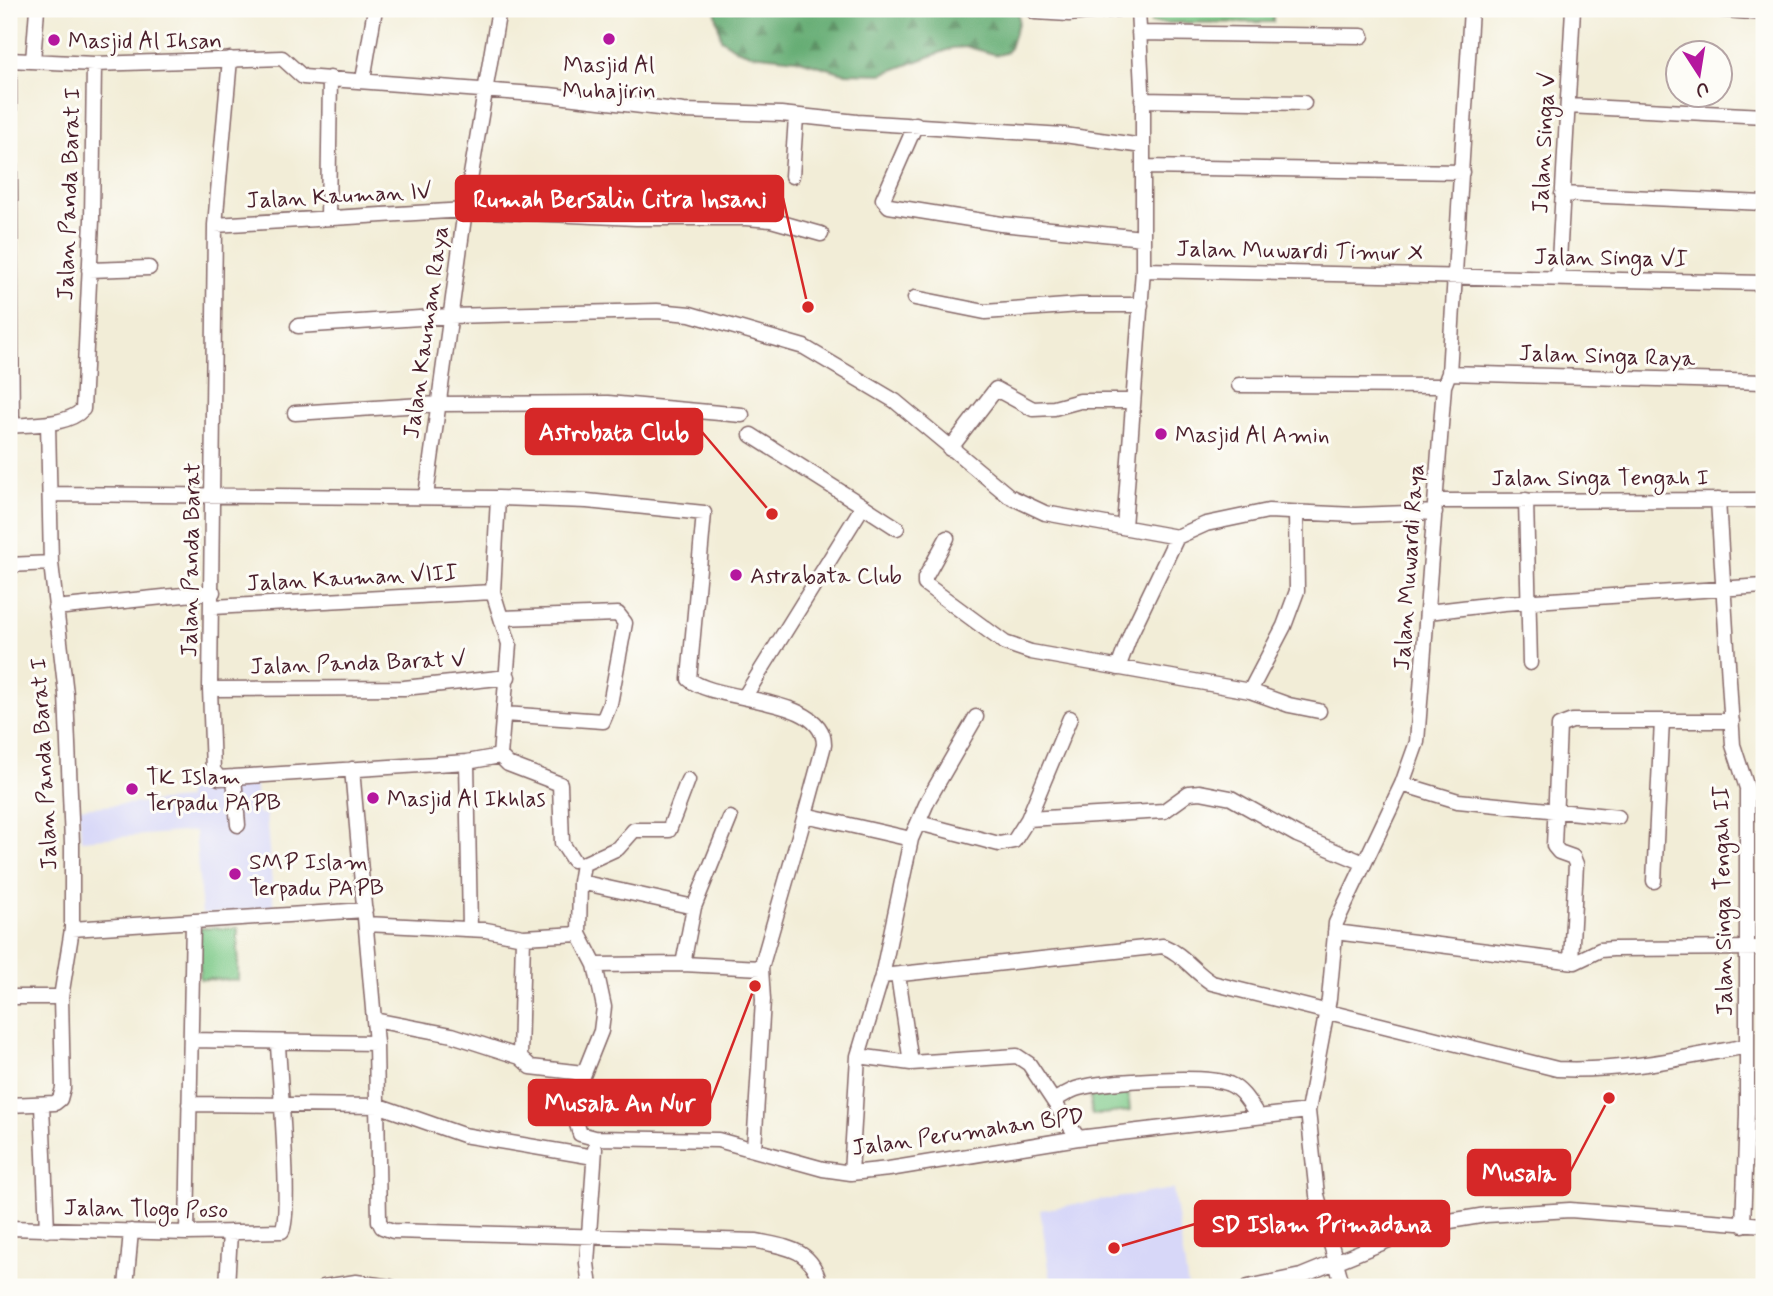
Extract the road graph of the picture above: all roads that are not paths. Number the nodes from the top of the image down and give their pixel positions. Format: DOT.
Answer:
graph roads {
  1 [pos="37,9"];
  2 [pos="375,9"];
  3 [pos="499,9"];
  4 [pos="1031,9"];
  5 [pos="1118,9"];
  6 [pos="1138,9"];
  7 [pos="1471,9"];
  8 [pos="1573,9"];
  9 [pos="1713,9"];
  10 [pos="1764,13"];
  11 [pos="1139,33"];
  12 [pos="1362,36"];
  13 [pos="9,60"];
  14 [pos="230,60"];
  15 [pos="33,61"];
  16 [pos="94,64"];
  17 [pos="9,76"];
  18 [pos="330,79"];
  19 [pos="363,80"];
  20 [pos="487,92"];
  21 [pos="1142,100"];
  22 [pos="1304,103"];
  23 [pos="1568,106"];
  24 [pos="1764,116"];
  25 [pos="796,117"];
  26 [pos="916,124"];
  27 [pos="1143,146"];
  28 [pos="1143,167"];
  29 [pos="1462,172"];
  30 [pos="792,176"];
  31 [pos="1562,194"];
  32 [pos="1764,203"];
  33 [pos="465,210"];
  34 [pos="328,217"];
  35 [pos="215,225"];
  36 [pos="821,234"];
  37 [pos="1143,238"];
  38 [pos="149,268"];
  39 [pos="89,270"];
  40 [pos="1143,270"];
  41 [pos="1457,275"];
  42 [pos="1558,279"];
  43 [pos="1764,283"];
  44 [pos="915,298"];
  45 [pos="1141,305"];
  46 [pos="450,316"];
  47 [pos="298,326"];
  48 [pos="1446,379"];
  49 [pos="1764,382"];
  50 [pos="1239,385"];
  51 [pos="1133,401"];
  52 [pos="438,404"];
  53 [pos="295,413"];
  54 [pos="742,415"];
  55 [pos="48,423"];
  56 [pos="10,426"];
  57 [pos="751,435"];
  58 [pos="950,449"];
  59 [pos="52,494"];
  60 [pos="426,496"];
  61 [pos="215,497"];
  62 [pos="498,498"];
  63 [pos="1526,500"];
  64 [pos="1718,500"];
  65 [pos="1764,500"];
  66 [pos="863,506"];
  67 [pos="1435,506"];
  68 [pos="1296,513"];
  69 [pos="1124,527"];
  70 [pos="897,528"];
  71 [pos="1177,537"];
  72 [pos="947,538"];
  73 [pos="51,563"];
  74 [pos="9,565"];
  75 [pos="1764,586"];
  76 [pos="1725,590"];
  77 [pos="493,592"];
  78 [pos="213,600"];
  79 [pos="1529,602"];
  80 [pos="55,608"];
  81 [pos="1428,612"];
  82 [pos="501,618"];
  83 [pos="1530,663"];
  84 [pos="1118,668"];
  85 [pos="508,677"];
  86 [pos="210,689"];
  87 [pos="1250,691"];
  88 [pos="745,696"];
  89 [pos="1319,711"];
  90 [pos="504,714"];
  91 [pos="976,717"];
  92 [pos="1070,719"];
  93 [pos="1662,721"];
  94 [pos="1732,721"];
  95 [pos="500,756"];
  96 [pos="467,762"];
  97 [pos="352,769"];
  98 [pos="234,777"];
  99 [pos="688,780"];
  100 [pos="1402,784"];
  101 [pos="1556,809"];
  102 [pos="805,815"];
  103 [pos="1618,817"];
  104 [pos="730,818"];
  105 [pos="1028,819"];
  106 [pos="919,823"];
  107 [pos="239,825"];
  108 [pos="911,839"];
  109 [pos="573,860"];
  110 [pos="1364,863"];
  111 [pos="1654,881"];
  112 [pos="580,882"];
  113 [pos="694,907"];
  114 [pos="365,917"];
  115 [pos="193,921"];
  116 [pos="72,929"];
  117 [pos="470,929"];
  118 [pos="1335,932"];
  119 [pos="579,934"];
  120 [pos="523,937"];
  121 [pos="1748,948"];
  122 [pos="1764,948"];
  123 [pos="1571,961"];
  124 [pos="683,964"];
  125 [pos="595,965"];
  126 [pos="761,968"];
  127 [pos="898,975"];
  128 [pos="882,976"];
  129 [pos="61,996"];
  130 [pos="9,997"];
  131 [pos="1326,1012"];
  132 [pos="374,1020"];
  133 [pos="192,1040"];
  134 [pos="278,1044"];
  135 [pos="376,1044"];
  136 [pos="1747,1046"];
  137 [pos="858,1056"];
  138 [pos="520,1057"];
  139 [pos="911,1063"];
  140 [pos="583,1073"];
  141 [pos="1055,1100"];
  142 [pos="189,1104"];
  143 [pos="9,1105"];
  144 [pos="42,1105"];
  145 [pos="281,1106"];
  146 [pos="380,1106"];
  147 [pos="1308,1111"];
  148 [pos="1258,1116"];
  149 [pos="595,1138"];
  150 [pos="1078,1138"];
  151 [pos="754,1149"];
  152 [pos="589,1156"];
  153 [pos="851,1173"];
  154 [pos="1742,1225"];
  155 [pos="1764,1225"];
  156 [pos="9,1228"];
  157 [pos="47,1230"];
  158 [pos="131,1231"];
  159 [pos="230,1232"];
  160 [pos="187,1233"];
  161 [pos="590,1235"];
  162 [pos="1337,1263"];
  163 [pos="126,1287"];
  164 [pos="227,1287"];
  165 [pos="324,1287"];
  166 [pos="391,1287"];
  167 [pos="590,1287"];
  168 [pos="820,1287"];
  169 [pos="1248,1287"];
  170 [pos="1343,1287"];
  1 -- 15 [label="street"];
  2 -- 19 [label="street"];
  3 -- 20 [label="street, Jalan Kauman Raya"];
  4 -- 5 [label="street"];
  6 -- 11 [label="street"];
  7 -- 29 [label="street, Jalan Muwardi Raya"];
  8 -- 23 [label="street, Jalan Singa V"];
  9 -- 10 [label="street"];
  11 -- 12 [label="street"];
  11 -- 21 [label="street"];
  13 -- 15 [label="street"];
  14 -- 16 [label="street"];
  14 -- 18 [label="street"];
  14 -- 35 [label="street, Jalan Panda Barat"];
  15 -- 16 [label="street"];
  16 -- 39 [label="street, Jalan Panda Barat I"];
  17 -- 56 [label="street"];
  18 -- 19 [label="street"];
  18 -- 34 [label="street"];
  19 -- 20 [label="street"];
  20 -- 25 [label="street"];
  20 -- 33 [label="street, Jalan Kauman Raya"];
  21 -- 22 [label="street"];
  21 -- 27 [label="street"];
  23 -- 24 [label="street"];
  23 -- 31 [label="street, Jalan Singa V"];
  25 -- 26 [label="street"];
  25 -- 30 [label="street"];
  26 -- 27 [label="street"];
  26 -- 37 [label="street"];
  27 -- 28 [label="street"];
  28 -- 29 [label="street"];
  28 -- 37 [label="street"];
  29 -- 41 [label="street, Jalan Muwardi Raya"];
  31 -- 32 [label="street"];
  31 -- 42 [label="street, Jalan Singa V"];
  33 -- 34 [label="street, Jalan Kauman IV"];
  33 -- 36 [label="street, Jalan Kauman IV"];
  33 -- 46 [label="street, Jalan Kauman Raya"];
  34 -- 35 [label="street, Jalan Kauman IV"];
  35 -- 61 [label="street, Jalan Panda Barat"];
  37 -- 40 [label="street"];
  38 -- 39 [label="street"];
  39 -- 55 [label="street, Jalan Panda Barat I"];
  40 -- 41 [label="street, Jalan Muwardi Timur X"];
  40 -- 45 [label="street"];
  41 -- 42 [label="street, Jalan Singa VI"];
  41 -- 48 [label="street, Jalan Muwardi Raya"];
  42 -- 43 [label="street, Jalan Singa VI"];
  44 -- 45 [label="street"];
  45 -- 51 [label="street"];
  46 -- 47 [label="street"];
  46 -- 52 [label="street, Jalan Kauman Raya"];
  46 -- 58 [label="street"];
  48 -- 49 [label="street, Jalan Singa Raya"];
  48 -- 50 [label="street, Jalan Singa Raya"];
  48 -- 67 [label="street, Jalan Muwardi Raya"];
  51 -- 58 [label="street"];
  51 -- 69 [label="street"];
  52 -- 53 [label="street"];
  52 -- 54 [label="street"];
  52 -- 60 [label="street, Jalan Kauman Raya"];
  55 -- 56 [label="street"];
  55 -- 59 [label="street, Jalan Panda Barat I"];
  57 -- 66 [label="street"];
  58 -- 69 [label="street"];
  59 -- 61 [label="street"];
  59 -- 73 [label="street, Jalan Panda Barat I"];
  60 -- 61 [label="street"];
  60 -- 62 [label="street"];
  61 -- 78 [label="street, Jalan Panda Barat"];
  62 -- 77 [label="street"];
  62 -- 88 [label="street"];
  63 -- 64 [label="street, Jalan Singa Tengah I"];
  63 -- 67 [label="street, Jalan Singa Tengah I"];
  63 -- 79 [label="street"];
  64 -- 65 [label="street, Jalan Singa Tengah I"];
  64 -- 76 [label="street, Jalan Singa Tengah II"];
  66 -- 70 [label="street"];
  66 -- 88 [label="street"];
  67 -- 68 [label="street, Jalan Singa Tengah I"];
  67 -- 81 [label="street, Jalan Muwardi Raya"];
  68 -- 71 [label="street, Jalan Singa Tengah I"];
  68 -- 87 [label="street"];
  69 -- 71 [label="street"];
  71 -- 84 [label="street"];
  72 -- 84 [label="street"];
  73 -- 74 [label="street"];
  73 -- 80 [label="street, Jalan Panda Barat I"];
  75 -- 76 [label="street"];
  76 -- 79 [label="street"];
  76 -- 94 [label="street, Jalan Singa Tengah II"];
  77 -- 78 [label="street, Jalan Kauman VIII"];
  77 -- 82 [label="street"];
  78 -- 80 [label="street, Jalan Kauman VIII"];
  78 -- 86 [label="street, Jalan Panda Barat"];
  79 -- 81 [label="street"];
  79 -- 83 [label="street"];
  80 -- 116 [label="street, Jalan Panda Barat I"];
  81 -- 100 [label="street, Jalan Muwardi Raya"];
  82 -- 85 [label="street"];
  82 -- 90 [label="street"];
  84 -- 87 [label="street"];
  85 -- 86 [label="street, Jalan Panda Barat V"];
  85 -- 90 [label="street"];
  86 -- 98 [label="street, Jalan Panda Barat"];
  87 -- 89 [label="street"];
  88 -- 102 [label="street"];
  90 -- 95 [label="street"];
  91 -- 106 [label="street"];
  92 -- 105 [label="street"];
  93 -- 94 [label="street"];
  93 -- 101 [label="street"];
  93 -- 111 [label="street"];
  94 -- 121 [label="street, Jalan Singa Tengah II"];
  95 -- 96 [label="street"];
  95 -- 109 [label="street"];
  96 -- 97 [label="street"];
  96 -- 117 [label="street"];
  97 -- 98 [label="street"];
  97 -- 114 [label="street"];
  98 -- 107 [label="street"];
  99 -- 112 [label="street"];
  100 -- 101 [label="street"];
  100 -- 110 [label="street, Jalan Muwardi Raya"];
  101 -- 103 [label="street"];
  101 -- 123 [label="street"];
  102 -- 108 [label="street"];
  102 -- 126 [label="street"];
  104 -- 113 [label="street"];
  105 -- 106 [label="street"];
  105 -- 110 [label="street"];
  106 -- 108 [label="street"];
  108 -- 128 [label="street"];
  110 -- 118 [label="street, Jalan Muwardi Raya"];
  112 -- 113 [label="street"];
  112 -- 119 [label="street"];
  113 -- 124 [label="street"];
  114 -- 115 [label="street"];
  114 -- 117 [label="street"];
  114 -- 132 [label="street"];
  115 -- 116 [label="street"];
  115 -- 133 [label="street"];
  116 -- 129 [label="street, Jalan Panda Barat I"];
  117 -- 120 [label="street"];
  118 -- 123 [label="street"];
  118 -- 131 [label="street, Jalan Muwardi Raya"];
  119 -- 120 [label="street"];
  119 -- 125 [label="street"];
  120 -- 138 [label="street"];
  121 -- 122 [label="street"];
  121 -- 123 [label="street"];
  121 -- 136 [label="street, Jalan Singa Tengah II"];
  124 -- 125 [label="street"];
  124 -- 126 [label="street"];
  125 -- 140 [label="street"];
  126 -- 151 [label="street"];
  127 -- 128 [label="street"];
  127 -- 131 [label="street"];
  127 -- 139 [label="street"];
  128 -- 137 [label="street"];
  129 -- 130 [label="street"];
  129 -- 144 [label="street, Jalan Panda Barat I"];
  131 -- 136 [label="street"];
  131 -- 147 [label="street, Jalan Muwardi Raya"];
  132 -- 135 [label="street"];
  132 -- 138 [label="street"];
  133 -- 134 [label="street"];
  133 -- 142 [label="street"];
  134 -- 135 [label="street"];
  134 -- 145 [label="street"];
  135 -- 146 [label="street"];
  136 -- 154 [label="street, Jalan Singa Tengah II"];
  137 -- 139 [label="street"];
  137 -- 153 [label="street"];
  138 -- 140 [label="street"];
  139 -- 141 [label="street"];
  140 -- 149 [label="street"];
  141 -- 148 [label="street"];
  141 -- 150 [label="street"];
  142 -- 145 [label="street"];
  142 -- 160 [label="street"];
  143 -- 144 [label="street"];
  144 -- 157 [label="street"];
  145 -- 146 [label="street"];
  145 -- 159 [label="street, Jalan Tlogo Poso"];
  146 -- 152 [label="street"];
  146 -- 161 [label="street"];
  147 -- 148 [label="street, Jalan Perumahan BPD"];
  147 -- 162 [label="street, Jalan Muwardi Raya"];
  148 -- 150 [label="street, Jalan Perumahan BPD"];
  149 -- 151 [label="street, Jalan Perumahan BPD"];
  149 -- 152 [label="street"];
  150 -- 153 [label="street, Jalan Perumahan BPD"];
  151 -- 153 [label="street, Jalan Perumahan BPD"];
  152 -- 161 [label="street"];
  154 -- 155 [label="street"];
  154 -- 162 [label="street"];
  156 -- 157 [label="street, Jalan Tlogo Poso"];
  157 -- 158 [label="street, Jalan Tlogo Poso"];
  158 -- 160 [label="street, Jalan Tlogo Poso"];
  158 -- 163 [label="street"];
  159 -- 160 [label="street, Jalan Tlogo Poso"];
  159 -- 164 [label="street"];
  161 -- 167 [label="street"];
  161 -- 168 [label="street"];
  162 -- 169 [label="street"];
  162 -- 170 [label="street, Jalan Muwardi Raya"];
  165 -- 166 [label="street"];
}
